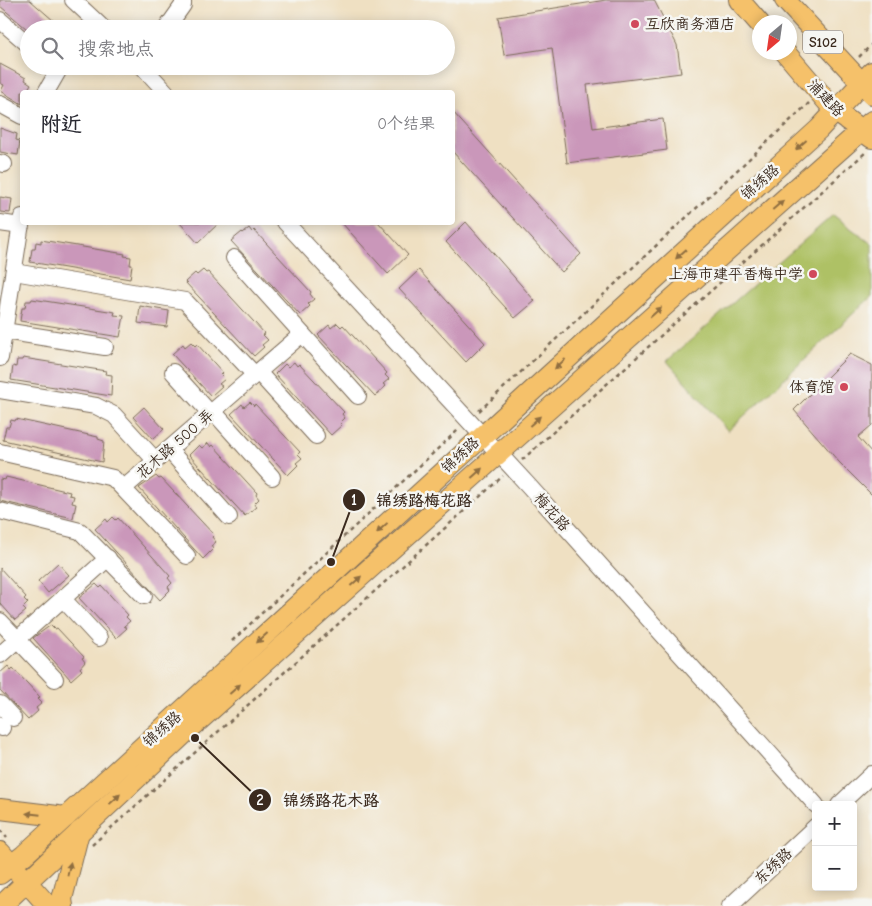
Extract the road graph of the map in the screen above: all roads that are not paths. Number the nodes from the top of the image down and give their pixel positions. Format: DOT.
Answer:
graph roads {
  1 [pos="73,0"];
  2 [pos="183,0"];
  3 [pos="739,0"];
  4 [pos="785,0"];
  5 [pos="752,15"];
  6 [pos="0,20"];
  7 [pos="92,20"];
  8 [pos="172,20"];
  9 [pos="20,37"];
  10 [pos="791,60"];
  11 [pos="56,75"];
  12 [pos="150,75"];
  13 [pos="868,83"];
  14 [pos="47,90"];
  15 [pos="164,90"];
  16 [pos="0,104"];
  17 [pos="835,111"];
  18 [pos="20,115"];
  19 [pos="870,134"];
  20 [pos="20,222"];
  21 [pos="0,223"];
  22 [pos="22,225"];
  23 [pos="288,225"];
  24 [pos="234,258"];
  25 [pos="14,272"];
  26 [pos="4,331"];
  27 [pos="302,334"];
  28 [pos="105,347"];
  29 [pos="0,358"];
  30 [pos="173,372"];
  31 [pos="257,373"];
  32 [pos="0,390"];
  33 [pos="358,396"];
  34 [pos="212,412"];
  35 [pos="475,428"];
  36 [pos="316,436"];
  37 [pos="169,450"];
  38 [pos="0,452"];
  39 [pos="156,461"];
  40 [pos="506,461"];
  41 [pos="272,477"];
  42 [pos="124,488"];
  43 [pos="0,511"];
  44 [pos="229,517"];
  45 [pos="187,556"];
  46 [pos="108,558"];
  47 [pos="144,596"];
  48 [pos="63,599"];
  49 [pos="0,621"];
  50 [pos="99,638"];
  51 [pos="17,640"];
  52 [pos="0,655"];
  53 [pos="55,679"];
  54 [pos="0,704"];
  55 [pos="5,724"];
  56 [pos="872,774"];
  57 [pos="812,801"];
  58 [pos="843,801"];
  59 [pos="0,809"];
  60 [pos="66,817"];
  61 [pos="812,830"];
  62 [pos="79,832"];
  63 [pos="3,863"];
  64 [pos="26,882"];
  65 [pos="4,901"];
  66 [pos="48,906"];
  67 [pos="63,906"];
  68 [pos="730,906"];
  1 -- 7 [label="street"];
  2 -- 8 [label="street"];
  3 -- 5 [label="main road"];
  4 -- 13 [label="main road, S102"];
  6 -- 9 [label="street"];
  10 -- 17 [label="main road, 浦建路 / S102"];
  11 -- 14 [label="street"];
  12 -- 15 [label="street"];
  13 -- 17 [label="main road, 锦绣路"];
  16 -- 18 [label="street"];
  17 -- 19 [label="main road, 浦建路 / S102"];
  17 -- 35 [label="main road, 锦绣路, one-way"];
  40 -- 19 [label="main road, 锦绣路, one-way"];
  20 -- 21 [label="street"];
  22 -- 25 [label="street"];
  23 -- 35 [label="street, 梅花路"];
  24 -- 27 [label="street"];
  25 -- 26 [label="street"];
  25 -- 31 [label="street"];
  26 -- 28 [label="street"];
  26 -- 29 [label="street"];
  27 -- 31 [label="street, 花木路 500 弄"];
  27 -- 33 [label="street"];
  30 -- 34 [label="street"];
  31 -- 34 [label="street, 花木路 500 弄"];
  31 -- 36 [label="street"];
  32 -- 39 [label="street"];
  34 -- 37 [label="street, 花木路 500 弄"];
  34 -- 41 [label="street"];
  35 -- 40 [label="street, 梅花路"];
  35 -- 60 [label="main road, 锦绣路, one-way"];
  37 -- 39 [label="street, 花木路 500 弄"];
  37 -- 44 [label="street"];
  38 -- 42 [label="street, 花木路 500 弄"];
  39 -- 42 [label="street, 花木路 500 弄"];
  40 -- 57 [label="street, 梅花路"];
  62 -- 40 [label="main road, 锦绣路, one-way"];
  42 -- 45 [label="street"];
  43 -- 46 [label="street"];
  46 -- 47 [label="street"];
  46 -- 48 [label="street"];
  48 -- 50 [label="street"];
  48 -- 51 [label="street"];
  49 -- 51 [label="street"];
  51 -- 52 [label="street"];
  51 -- 53 [label="street"];
  54 -- 55 [label="street"];
  56 -- 58 [label="street"];
  60 -- 59 [label="main road, one-way"];
  60 -- 63 [label="main road, 锦绣路"];
  61 -- 68 [label="street, 东绣路"];
  62 -- 64 [label="main road, 锦绣路"];
  67 -- 62 [label="main road, one-way"];
  63 -- 64 [label="main road"];
  64 -- 65 [label="main road, 锦绣路"];
  64 -- 66 [label="main road"];
}
